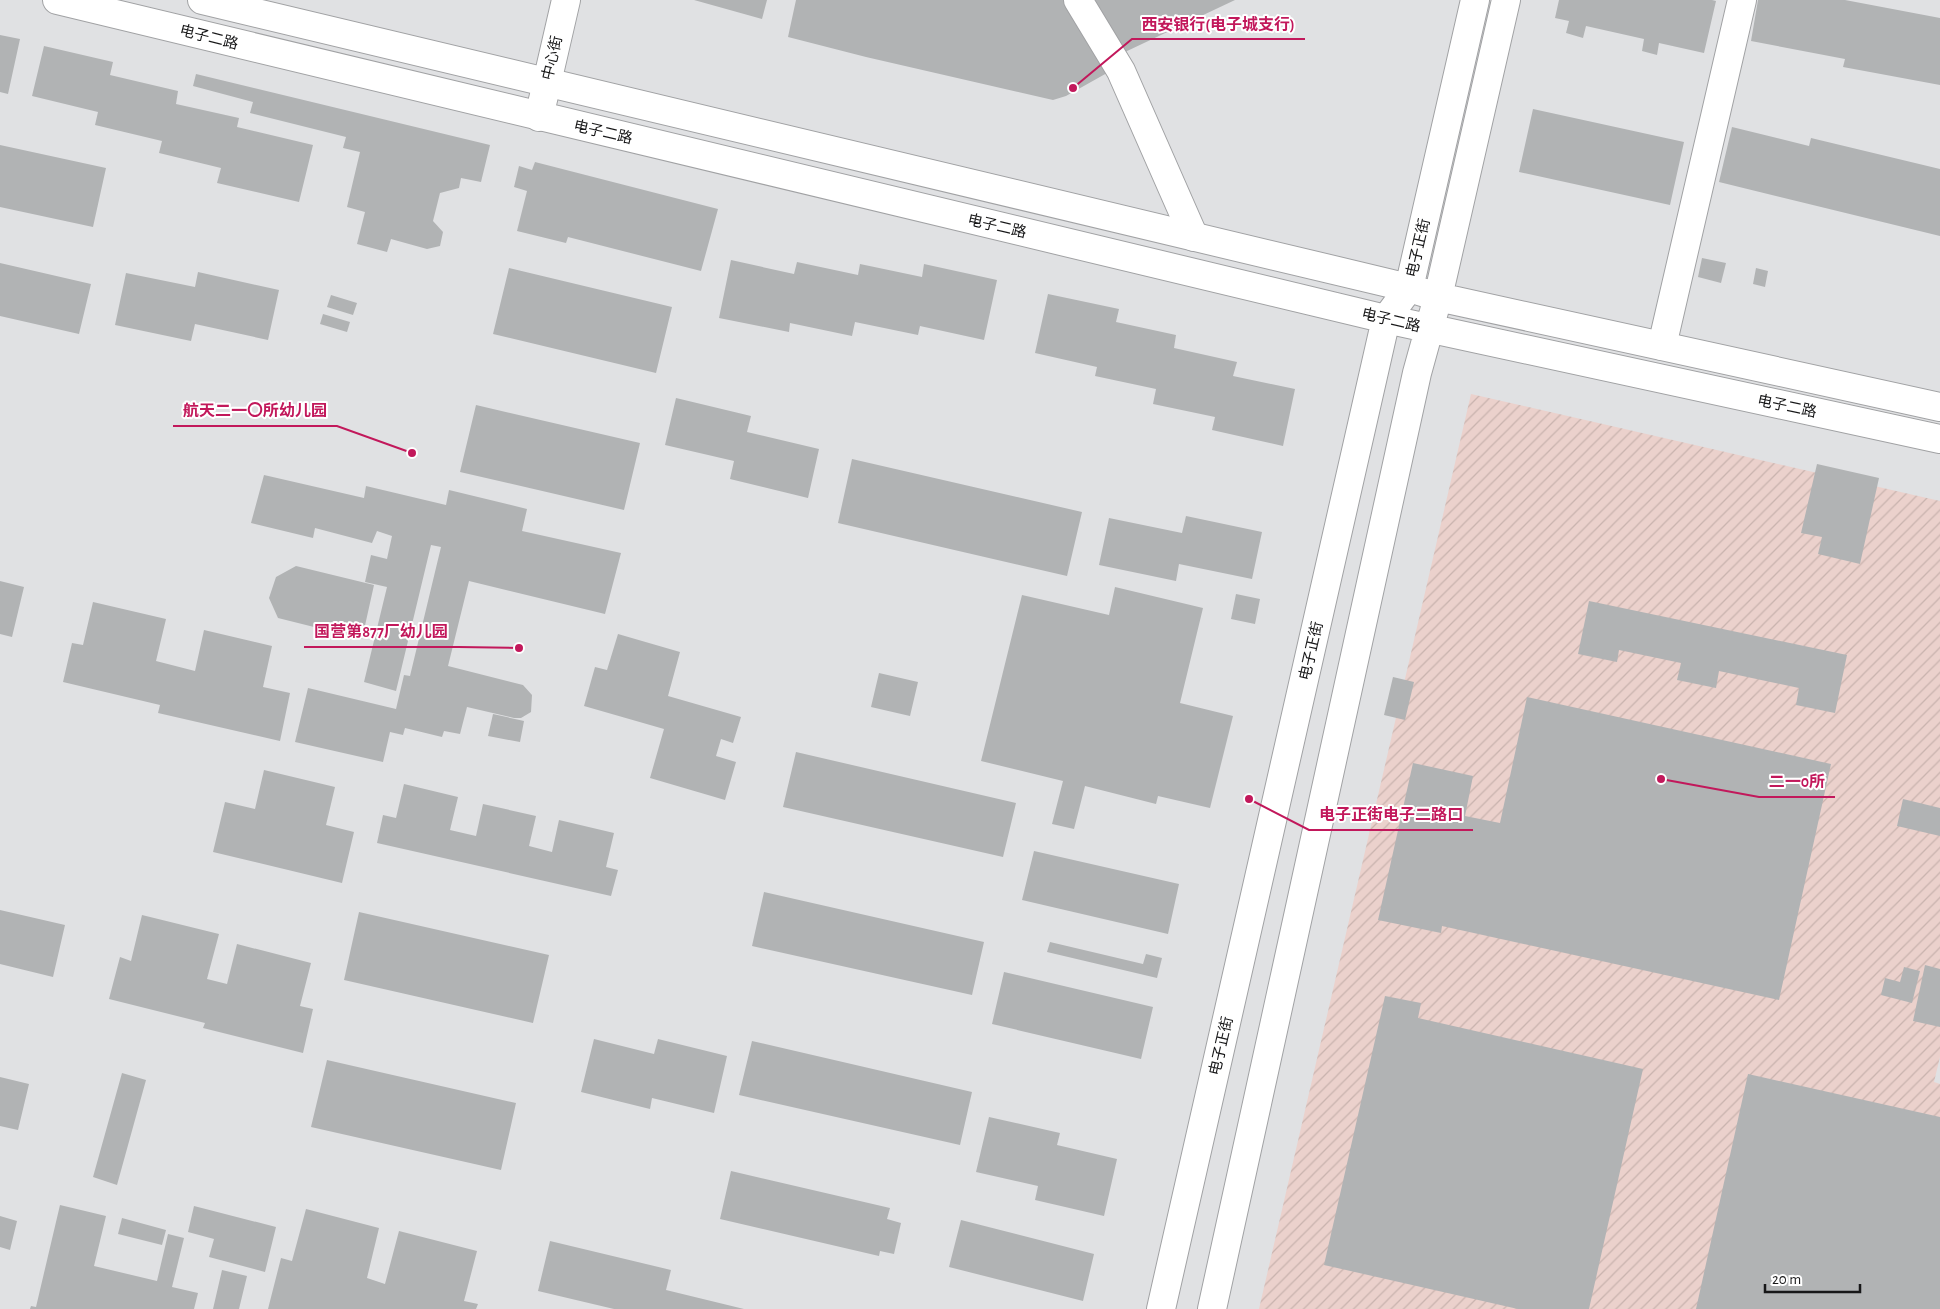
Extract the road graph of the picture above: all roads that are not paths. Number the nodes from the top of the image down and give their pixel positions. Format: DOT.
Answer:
graph roads {
  1 [pos="57,0"];
  2 [pos="202,0"];
  3 [pos="566,0"];
  4 [pos="1078,0"];
  5 [pos="1475,0"];
  6 [pos="1506,0"];
  7 [pos="1742,0"];
  8 [pos="546,83"];
  9 [pos="539,117"];
  10 [pos="1194,237"];
  11 [pos="1409,288"];
  12 [pos="1438,297"];
  13 [pos="1386,319"];
  14 [pos="1428,329"];
  15 [pos="1662,346"];
  16 [pos="1940,407"];
  17 [pos="1940,439"];
  18 [pos="1160,1309"];
  19 [pos="1212,1309"];
  1 -- 9 [label="main road, 电子二路"];
  2 -- 8 [label="main road, 电子二路"];
  3 -- 8 [label="main road, 中心街"];
  4 -- 10 [label="main road"];
  5 -- 11 [label="main road, 电子正街"];
  6 -- 12 [label="main road, 电子正街"];
  7 -- 15 [label="main road"];
  8 -- 9 [label="main road, 中心街"];
  8 -- 10 [label="main road, 电子二路"];
  9 -- 13 [label="main road, 电子二路"];
  10 -- 11 [label="main road, 电子二路"];
  11 -- 12 [label="main road, 电子二路"];
  11 -- 13 [label="main road, 电子正街"];
  12 -- 14 [label="main road, 电子正街"];
  12 -- 15 [label="main road, 电子二路"];
  13 -- 14 [label="main road, 电子二路"];
  13 -- 18 [label="main road, 电子正街"];
  14 -- 17 [label="main road, 电子二路"];
  14 -- 19 [label="main road, 电子正街"];
  15 -- 16 [label="main road, 电子二路"];
}
